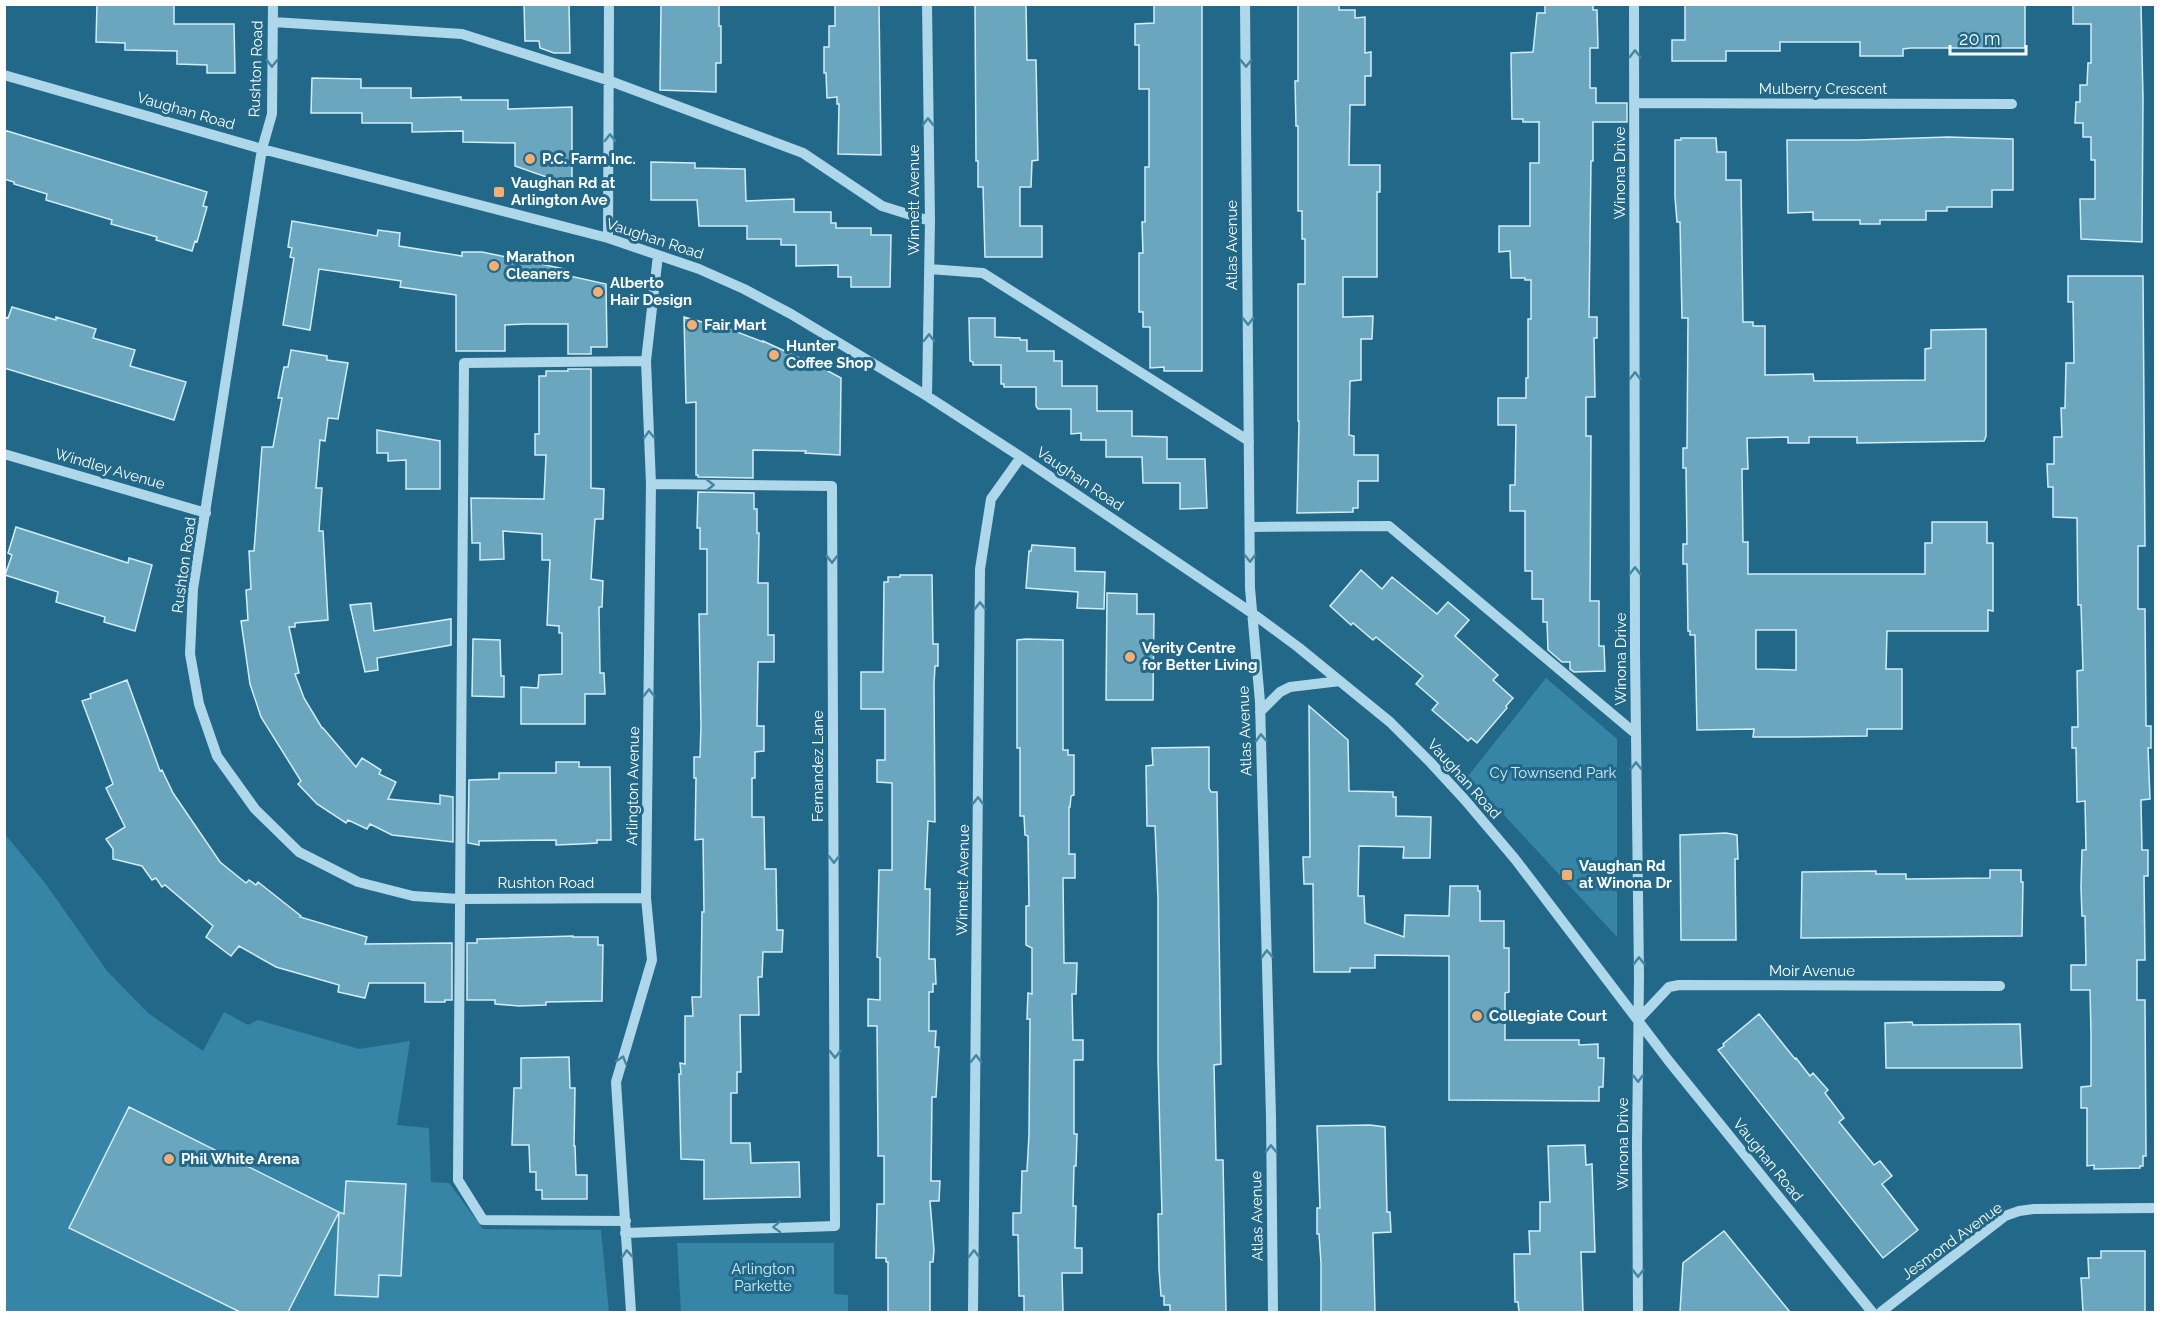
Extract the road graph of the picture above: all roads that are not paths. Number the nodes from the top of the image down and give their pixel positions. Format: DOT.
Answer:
graph roads {
  1 [pos="273,4"];
  2 [pos="609,4"];
  3 [pos="927,4"];
  4 [pos="1245,4"];
  5 [pos="1634,4"];
  6 [pos="273,22"];
  7 [pos="4,75"];
  8 [pos="610,81"];
  9 [pos="1635,104"];
  10 [pos="2012,104"];
  11 [pos="262,148"];
  12 [pos="930,221"];
  13 [pos="608,238"];
  14 [pos="658,255"];
  15 [pos="929,270"];
  16 [pos="646,361"];
  17 [pos="927,396"];
  18 [pos="1249,441"];
  19 [pos="4,454"];
  20 [pos="1021,457"];
  21 [pos="651,484"];
  22 [pos="206,513"];
  23 [pos="1250,527"];
  24 [pos="1252,613"];
  25 [pos="1341,681"];
  26 [pos="1260,712"];
  27 [pos="1636,734"];
  28 [pos="459,898"];
  29 [pos="646,898"];
  30 [pos="2000,986"];
  31 [pos="1638,1020"];
  32 [pos="2156,1208"];
  33 [pos="626,1227"];
  34 [pos="631,1312"];
  35 [pos="974,1312"];
  36 [pos="1273,1312"];
  37 [pos="1638,1312"];
  38 [pos="1872,1312"];
  39 [pos="1881,1312"];
  1 -- 6 [label="street, Rushton Road"];
  2 -- 8 [label="street"];
  12 -- 3 [label="street, Winnett Avenue, one-way"];
  4 -- 18 [label="street, Atlas Avenue, one-way"];
  9 -- 5 [label="street, Winona Drive, one-way"];
  6 -- 8 [label="street"];
  6 -- 11 [label="street, Rushton Road, one-way"];
  7 -- 11 [label="street, Vaughan Road"];
  8 -- 12 [label="street"];
  13 -- 8 [label="street, one-way"];
  9 -- 10 [label="street, Mulberry Crescent"];
  27 -- 9 [label="street, Winona Drive, one-way"];
  11 -- 13 [label="street, Vaughan Road"];
  11 -- 22 [label="street, Rushton Road"];
  12 -- 15 [label="street, Winnett Avenue"];
  13 -- 14 [label="street, Vaughan Road"];
  14 -- 16 [label="street, Arlington Avenue"];
  14 -- 17 [label="street, Vaughan Road"];
  17 -- 15 [label="street, Winnett Avenue, one-way"];
  15 -- 18 [label="street"];
  21 -- 16 [label="street, Arlington Avenue, one-way"];
  16 -- 28 [label="street"];
  17 -- 20 [label="street, Vaughan Road"];
  18 -- 23 [label="street, Atlas Avenue"];
  19 -- 22 [label="street, Windley Avenue"];
  20 -- 24 [label="street, Vaughan Road"];
  35 -- 20 [label="street, Winnett Avenue, one-way"];
  29 -- 21 [label="street, Arlington Avenue, one-way"];
  21 -- 33 [label="street, Fernandez Lane, one-way"];
  22 -- 28 [label="street, Rushton Road"];
  23 -- 24 [label="street, Atlas Avenue, one-way"];
  23 -- 27 [label="street"];
  24 -- 25 [label="street, Vaughan Road"];
  24 -- 26 [label="street, Atlas Avenue"];
  25 -- 26 [label="street"];
  25 -- 31 [label="street, Vaughan Road"];
  36 -- 26 [label="street, Atlas Avenue, one-way"];
  31 -- 27 [label="street, Winona Drive, one-way"];
  28 -- 29 [label="street, Rushton Road"];
  28 -- 33 [label="street"];
  33 -- 29 [label="street, Arlington Avenue, one-way"];
  30 -- 31 [label="street, Moir Avenue"];
  31 -- 37 [label="street, Winona Drive, one-way"];
  31 -- 38 [label="street, Vaughan Road"];
  32 -- 39 [label="street, Jesmond Avenue"];
  34 -- 33 [label="street, Arlington Avenue, one-way"];
}
